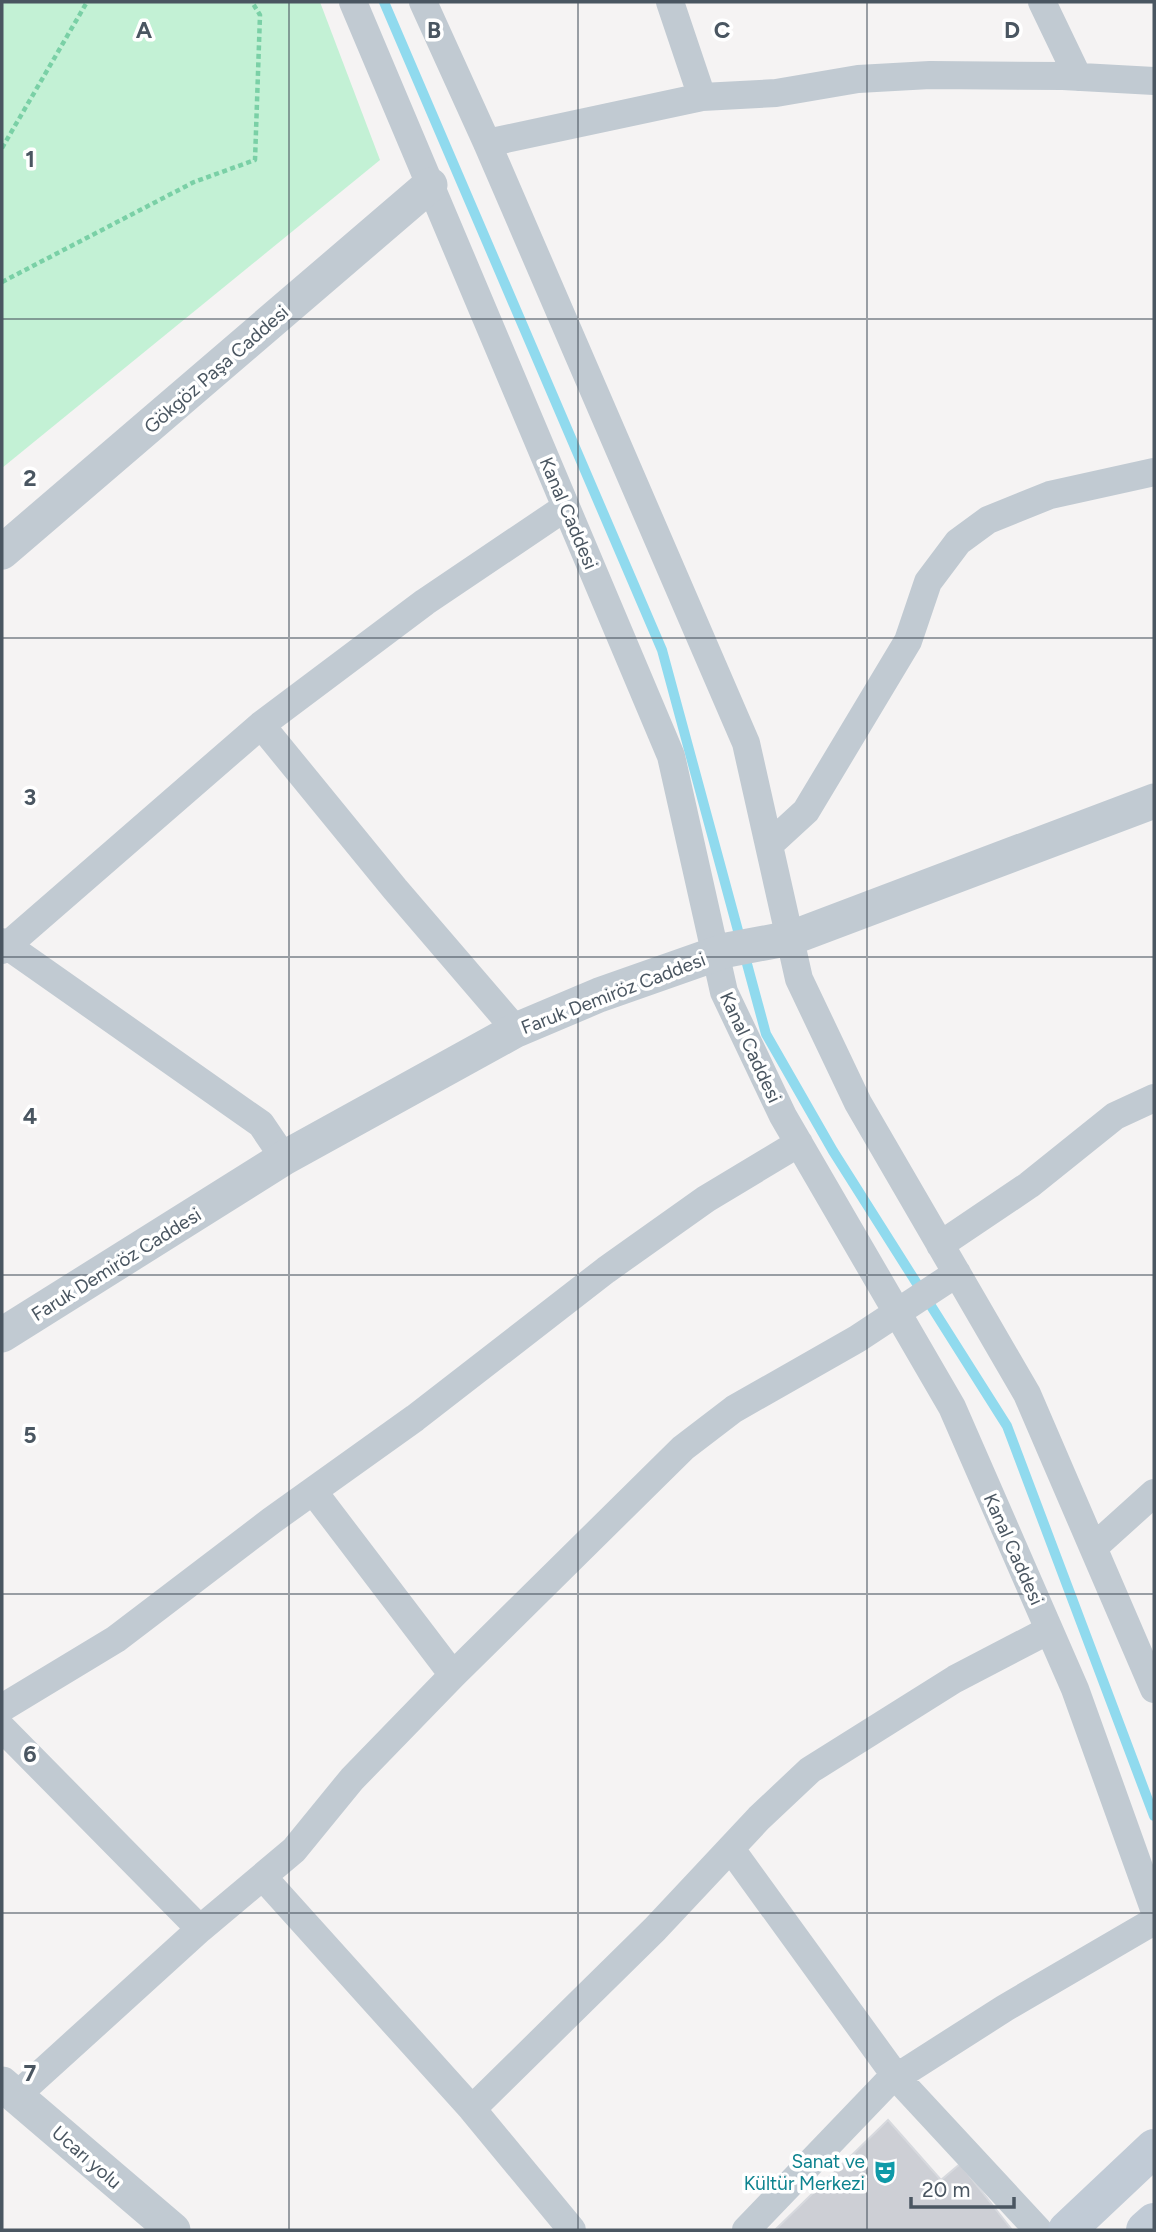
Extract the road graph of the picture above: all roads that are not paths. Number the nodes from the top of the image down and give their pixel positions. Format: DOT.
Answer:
graph roads {
  1 [pos="353,2"];
  2 [pos="423,2"];
  3 [pos="670,2"];
  4 [pos="1042,2"];
  5 [pos="1078,77"];
  6 [pos="1154,81"];
  7 [pos="702,97"];
  8 [pos="487,144"];
  9 [pos="430,185"];
  10 [pos="1154,472"];
  11 [pos="566,507"];
  12 [pos="2,552"];
  13 [pos="261,725"];
  14 [pos="1154,801"];
  15 [pos="769,845"];
  16 [pos="780,940"];
  17 [pos="3,946"];
  18 [pos="721,952"];
  19 [pos="516,1030"];
  20 [pos="1154,1098"];
  21 [pos="799,1143"];
  22 [pos="284,1158"];
  23 [pos="940,1245"];
  24 [pos="950,1278"];
  25 [pos="901,1310"];
  26 [pos="2,1335"];
  27 [pos="313,1491"];
  28 [pos="1154,1493"];
  29 [pos="1094,1548"];
  30 [pos="1049,1630"];
  31 [pos="453,1675"];
  32 [pos="1154,1689"];
  33 [pos="2,1707"];
  34 [pos="2,1728"];
  35 [pos="731,1849"];
  36 [pos="263,1877"];
  37 [pos="1154,1909"];
  38 [pos="1154,1921"];
  39 [pos="200,1929"];
  40 [pos="897,2078"];
  41 [pos="6,2099"];
  42 [pos="472,2109"];
  43 [pos="1154,2148"];
  44 [pos="1154,2222"];
  45 [pos="173,2230"];
  46 [pos="572,2230"];
  47 [pos="746,2230"];
  48 [pos="1038,2230"];
  49 [pos="1067,2230"];
  50 [pos="1145,2230"];
  1 -- 9 [label="street, Kanal Caddesi"];
  2 -- 8 [label="street"];
  3 -- 7 [label="street"];
  4 -- 5 [label="street"];
  5 -- 6 [label="street"];
  5 -- 7 [label="street"];
  7 -- 8 [label="street"];
  8 -- 15 [label="street"];
  9 -- 11 [label="street, Kanal Caddesi"];
  9 -- 12 [label="street, Gökgöz Paşa Caddesi"];
  10 -- 15 [label="street"];
  11 -- 13 [label="street"];
  11 -- 18 [label="street, Kanal Caddesi"];
  13 -- 17 [label="street"];
  13 -- 19 [label="street"];
  14 -- 16 [label="street, Faruk Demiröz Caddesi"];
  15 -- 16 [label="street"];
  16 -- 18 [label="street, Faruk Demiröz Caddesi"];
  16 -- 23 [label="street"];
  17 -- 22 [label="street"];
  18 -- 19 [label="street, Faruk Demiröz Caddesi"];
  18 -- 21 [label="street, Kanal Caddesi"];
  19 -- 22 [label="street, Faruk Demiröz Caddesi"];
  20 -- 23 [label="street"];
  21 -- 25 [label="street, Kanal Caddesi"];
  21 -- 27 [label="street"];
  22 -- 26 [label="street, Faruk Demiröz Caddesi"];
  23 -- 24 [label="street"];
  24 -- 25 [label="street"];
  24 -- 29 [label="street"];
  25 -- 30 [label="street, Kanal Caddesi"];
  25 -- 31 [label="street"];
  27 -- 31 [label="street"];
  27 -- 33 [label="street"];
  28 -- 29 [label="street"];
  29 -- 32 [label="street"];
  30 -- 35 [label="street"];
  30 -- 37 [label="street, Kanal Caddesi"];
  31 -- 36 [label="street"];
  34 -- 39 [label="street"];
  35 -- 40 [label="street"];
  35 -- 42 [label="street"];
  36 -- 39 [label="street"];
  36 -- 42 [label="street"];
  38 -- 40 [label="street"];
  39 -- 41 [label="street"];
  40 -- 47 [label="street"];
  40 -- 48 [label="street"];
  41 -- 45 [label="street, Ucarı yolu"];
  42 -- 46 [label="street"];
  43 -- 49 [label="main road"];
  44 -- 50 [label="main road"];
}
